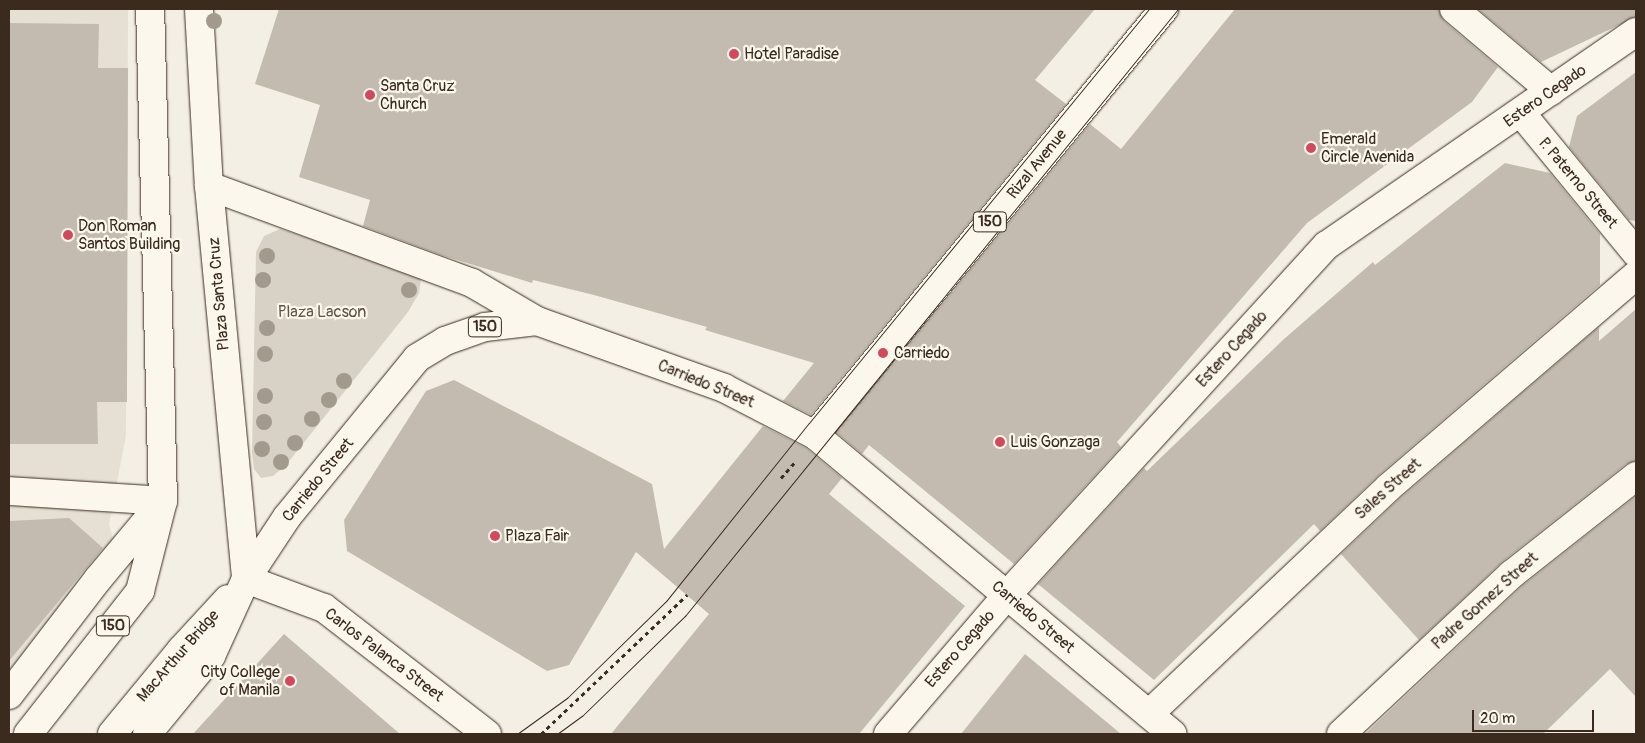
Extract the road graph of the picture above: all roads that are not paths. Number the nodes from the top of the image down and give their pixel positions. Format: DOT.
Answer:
graph roads {
  1 [pos="150,9"];
  2 [pos="199,9"];
  3 [pos="1164,9"];
  4 [pos="1454,9"];
  5 [pos="1636,32"];
  6 [pos="1551,91"];
  7 [pos="1521,113"];
  8 [pos="209,186"];
  9 [pos="1636,253"];
  10 [pos="1636,275"];
  11 [pos="537,321"];
  12 [pos="816,436"];
  13 [pos="1636,476"];
  14 [pos="9,490"];
  15 [pos="164,501"];
  16 [pos="246,579"];
  17 [pos="1007,595"];
  18 [pos="9,695"];
  19 [pos="1149,714"];
  20 [pos="28,734"];
  21 [pos="112,734"];
  22 [pos="147,734"];
  23 [pos="487,734"];
  24 [pos="888,734"];
  25 [pos="1173,734"];
  26 [pos="1341,734"];
  1 -- 15 [label="street, 150"];
  2 -- 8 [label="street, Plaza Santa Cruz"];
  3 -- 12 [label="street, Rizal Avenue / 150"];
  4 -- 6 [label="street"];
  5 -- 6 [label="street, Estero Cegado"];
  6 -- 7 [label="street, Estero Cegado"];
  7 -- 9 [label="street, P. Paterno Street"];
  7 -- 17 [label="street, Estero Cegado"];
  8 -- 11 [label="street"];
  8 -- 16 [label="street, Plaza Santa Cruz"];
  10 -- 19 [label="street, Sales Street"];
  11 -- 12 [label="street, Carriedo Street / 150"];
  11 -- 16 [label="street, Carriedo Street / 150"];
  12 -- 17 [label="street, Carriedo Street"];
  13 -- 26 [label="street, Padre Gomez Street"];
  14 -- 15 [label="street"];
  15 -- 18 [label="street"];
  15 -- 20 [label="street, 150"];
  16 -- 21 [label="street, MacArthur Bridge / 150"];
  16 -- 22 [label="street"];
  16 -- 23 [label="street, Carlos Palanca Street"];
  17 -- 19 [label="street, Carriedo Street"];
  17 -- 24 [label="street, Estero Cegado"];
  19 -- 25 [label="street, Carriedo Street"];
}
